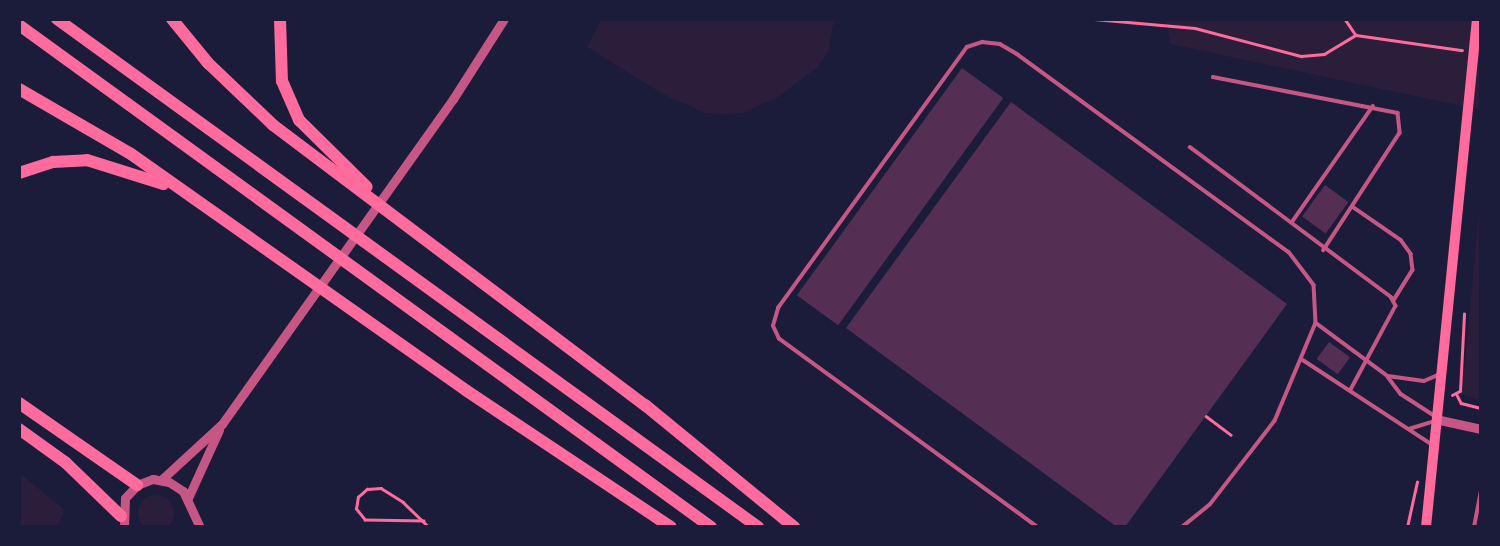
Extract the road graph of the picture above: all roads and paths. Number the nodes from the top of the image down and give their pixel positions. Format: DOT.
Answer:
graph roads {
  1 [pos="57,19"];
  2 [pos="172,19"];
  3 [pos="280,19"];
  4 [pos="497,19"];
  5 [pos="504,19"];
  6 [pos="1094,19"];
  7 [pos="1345,19"];
  8 [pos="1478,19"];
  9 [pos="19,25"];
  10 [pos="1356,35"];
  11 [pos="487,46"];
  12 [pos="1474,52"];
  13 [pos="1213,77"];
  14 [pos="19,89"];
  15 [pos="1373,105"];
  16 [pos="1190,147"];
  17 [pos="19,173"];
  18 [pos="183,191"];
  19 [pos="1353,207"];
  20 [pos="1292,222"];
  21 [pos="419,233"];
  22 [pos="1324,250"];
  23 [pos="1394,301"];
  24 [pos="1465,314"];
  25 [pos="1316,323"];
  26 [pos="1303,360"];
  27 [pos="1369,360"];
  28 [pos="1443,373"];
  29 [pos="1388,376"];
  30 [pos="1351,390"];
  31 [pos="1442,395"];
  32 [pos="1457,396"];
  33 [pos="19,403"];
  34 [pos="1481,408"];
  35 [pos="1206,416"];
  36 [pos="1440,420"];
  37 [pos="222,424"];
  38 [pos="19,429"];
  39 [pos="1409,429"];
  40 [pos="1481,429"];
  41 [pos="1231,435"];
  42 [pos="1437,447"];
  43 [pos="161,480"];
  44 [pos="137,485"];
  45 [pos="1481,492"];
  46 [pos="188,498"];
  47 [pos="192,510"];
  48 [pos="122,521"];
  49 [pos="424,521"];
  50 [pos="190,527"];
  51 [pos="200,527"];
  52 [pos="429,527"];
  53 [pos="671,527"];
  54 [pos="711,527"];
  55 [pos="758,527"];
  56 [pos="794,527"];
  57 [pos="1037,527"];
  58 [pos="1183,527"];
  59 [pos="1426,527"];
  60 [pos="1474,527"];
  1 -- 55 [label="highway"];
  2 -- 21 [label="highway"];
  3 -- 21 [label="highway"];
  4 -- 11 [label="street"];
  5 -- 11 [label="street"];
  6 -- 10 [label="path"];
  7 -- 10 [label="path"];
  8 -- 12 [label="main road"];
  9 -- 54 [label="highway"];
  10 -- 12 [label="path"];
  11 -- 37 [label="street"];
  12 -- 28 [label="main road"];
  13 -- 15 [label="lane"];
  14 -- 18 [label="highway"];
  15 -- 19 [label="lane"];
  15 -- 20 [label="lane"];
  16 -- 20 [label="lane"];
  17 -- 18 [label="highway"];
  18 -- 53 [label="highway"];
  19 -- 22 [label="lane"];
  19 -- 23 [label="lane"];
  20 -- 22 [label="lane"];
  21 -- 56 [label="highway"];
  22 -- 23 [label="lane"];
  23 -- 27 [label="lane"];
  24 -- 32 [label="path"];
  25 -- 26 [label="lane"];
  25 -- 27 [label="lane"];
  25 -- 57 [label="lane"];
  26 -- 30 [label="lane"];
  26 -- 58 [label="lane"];
  27 -- 29 [label="lane"];
  27 -- 30 [label="lane"];
  28 -- 29 [label="lane"];
  28 -- 31 [label="main road"];
  29 -- 36 [label="lane"];
  30 -- 39 [label="lane"];
  31 -- 32 [label="path"];
  31 -- 36 [label="main road"];
  32 -- 34 [label="path"];
  33 -- 44 [label="highway"];
  35 -- 41 [label="path"];
  36 -- 39 [label="lane"];
  36 -- 40 [label="street"];
  36 -- 42 [label="main road"];
  37 -- 43 [label="street"];
  37 -- 46 [label="street"];
  38 -- 48 [label="highway"];
  39 -- 42 [label="lane"];
  42 -- 59 [label="main road"];
  43 -- 44 [label="street"];
  43 -- 46 [label="street"];
  44 -- 48 [label="street"];
  45 -- 60 [label="lane"];
  46 -- 47 [label="street"];
  47 -- 50 [label="street"];
  47 -- 51 [label="street"];
  49 -- 49 [label="path"];
  49 -- 52 [label="path"];
}
